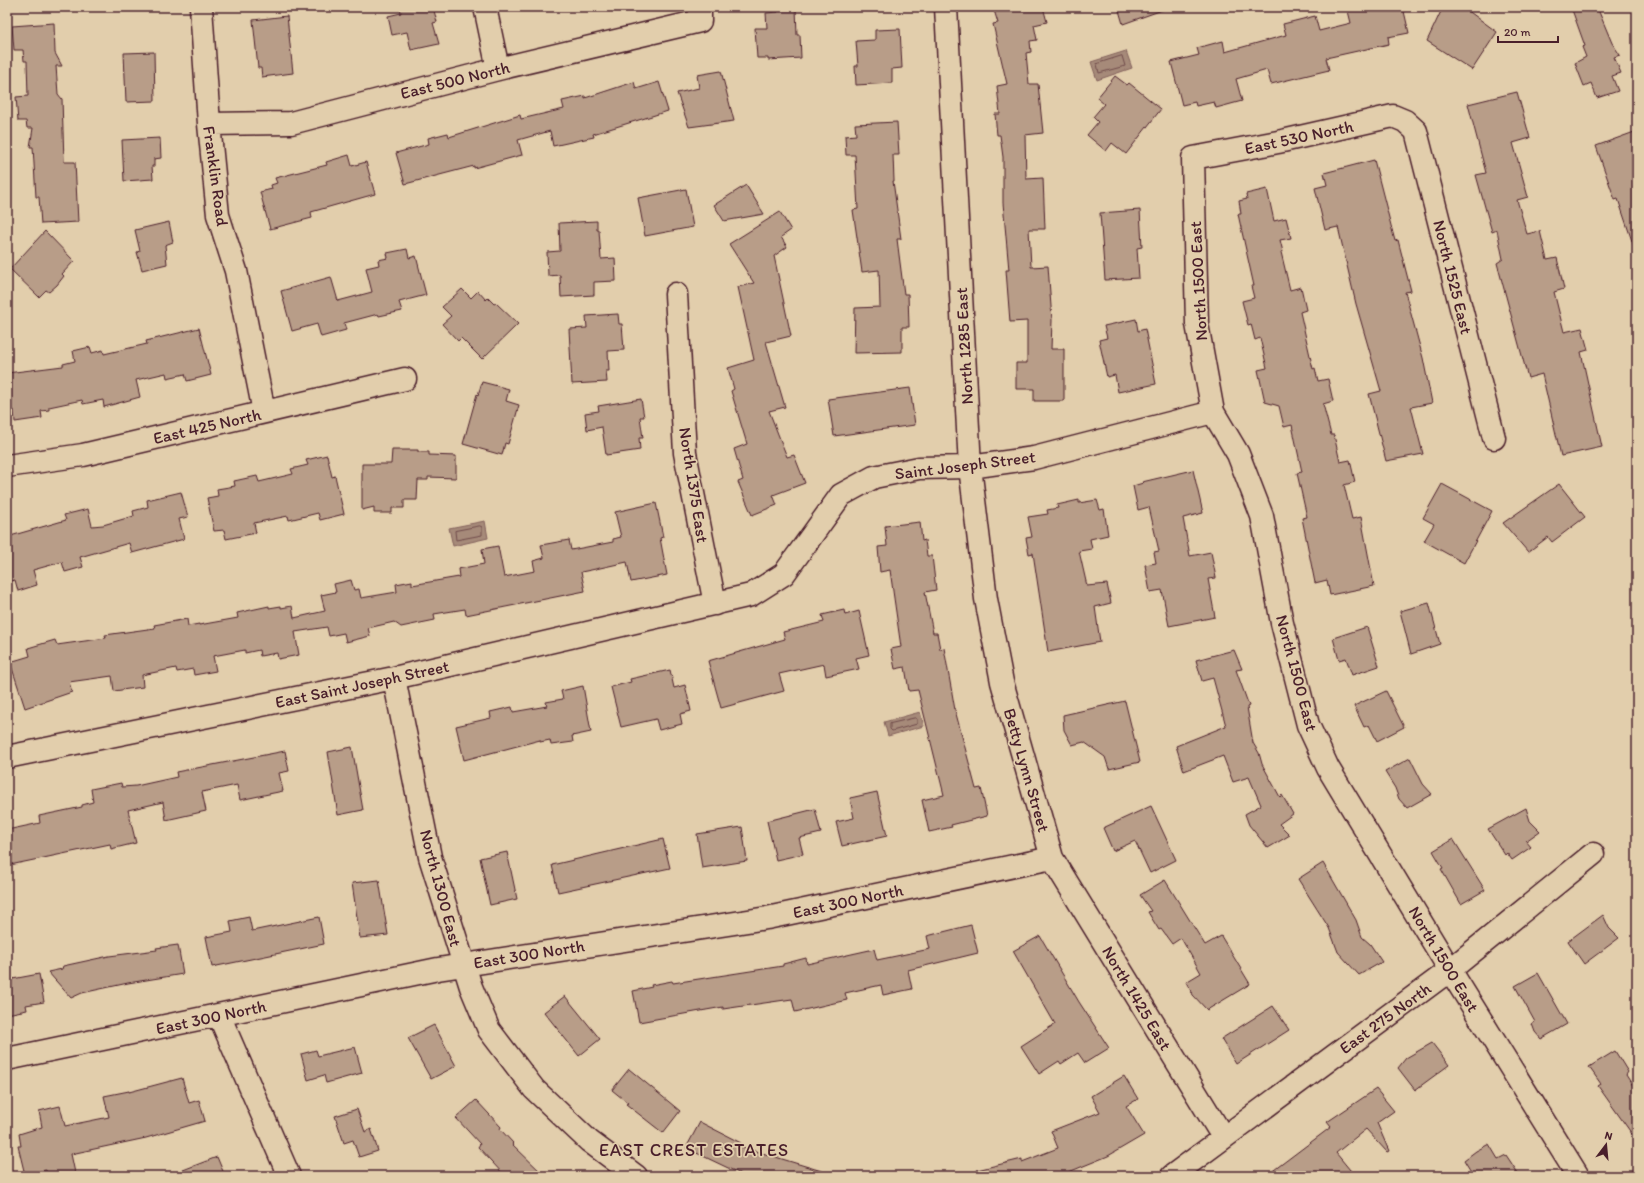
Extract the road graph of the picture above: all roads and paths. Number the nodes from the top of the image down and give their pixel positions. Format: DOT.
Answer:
graph roads {
  1 [pos="201,7"];
  2 [pos="485,7"];
  3 [pos="946,7"];
  4 [pos="700,14"];
  5 [pos="498,69"];
  6 [pos="1405,120"];
  7 [pos="209,124"];
  8 [pos="1192,158"];
  9 [pos="676,294"];
  10 [pos="405,379"];
  11 [pos="264,412"];
  12 [pos="1213,412"];
  13 [pos="1494,438"];
  14 [pos="7,466"];
  15 [pos="970,467"];
  16 [pos="715,604"];
  17 [pos="394,678"];
  18 [pos="1002,682"];
  19 [pos="7,757"];
  20 [pos="1593,854"];
  21 [pos="1052,858"];
  22 [pos="463,965"];
  23 [pos="1450,970"];
  24 [pos="219,1015"];
  25 [pos="7,1059"];
  26 [pos="1223,1137"];
  27 [pos="289,1176"];
  28 [pos="636,1176"];
  29 [pos="1172,1176"];
  30 [pos="1578,1176"];
  1 -- 7 [label="street, Franklin Road"];
  2 -- 5 [label="street"];
  3 -- 15 [label="street, North 1285 East"];
  4 -- 5 [label="street, East 500 North"];
  5 -- 7 [label="street, East 500 North"];
  6 -- 8 [label="street, East 530 North"];
  6 -- 13 [label="street, North 1525 East"];
  7 -- 11 [label="street, Franklin Road"];
  8 -- 12 [label="street, North 1500 East"];
  9 -- 16 [label="street, North 1375 East"];
  10 -- 11 [label="street, East 425 North"];
  11 -- 14 [label="street, East 425 North"];
  12 -- 15 [label="street, Saint Joseph Street"];
  12 -- 23 [label="street, North 1500 East"];
  15 -- 16 [label="street, Saint Joseph Street"];
  15 -- 18 [label="street, North 1285 East"];
  16 -- 17 [label="street, East Saint Joseph Street"];
  17 -- 19 [label="street, East Saint Joseph Street"];
  17 -- 22 [label="street, North 1300 East"];
  18 -- 21 [label="street, Betty Lynn Street"];
  20 -- 23 [label="street, East 275 North"];
  21 -- 22 [label="street, East 300 North"];
  21 -- 26 [label="street, North 1425 East"];
  22 -- 24 [label="street, East 300 North"];
  22 -- 28 [label="street, North 1300 East"];
  23 -- 26 [label="street, East 275 North"];
  23 -- 30 [label="street, North 1500 East"];
  24 -- 25 [label="street, East 300 North"];
  24 -- 27 [label="street"];
  26 -- 29 [label="street, East 275 North"];
}
